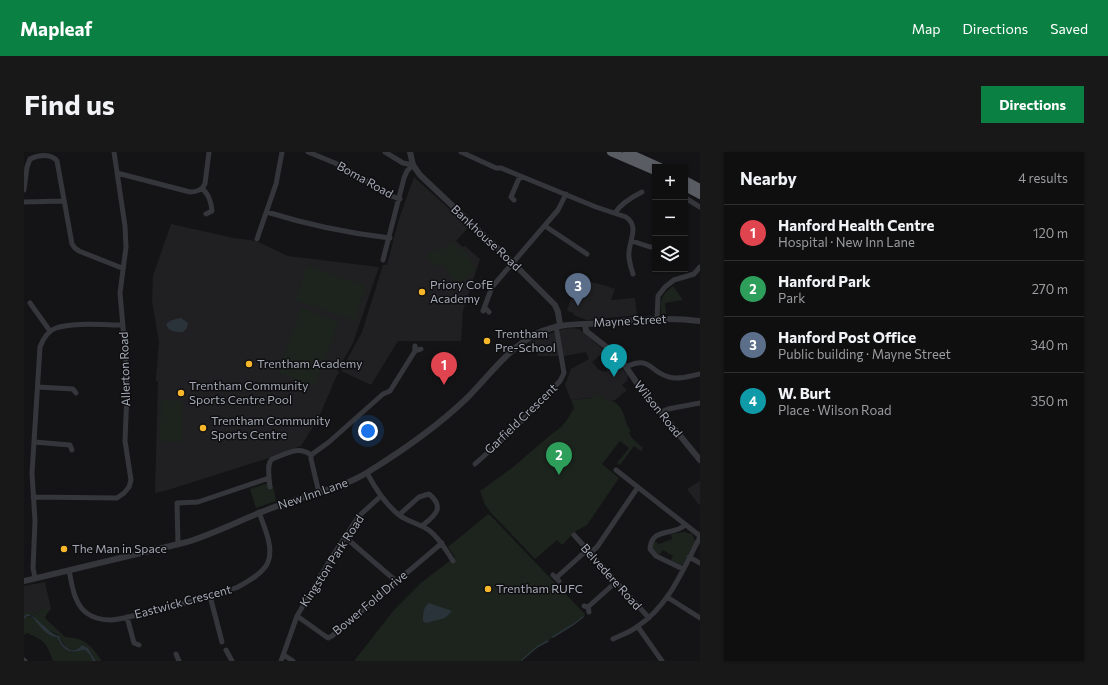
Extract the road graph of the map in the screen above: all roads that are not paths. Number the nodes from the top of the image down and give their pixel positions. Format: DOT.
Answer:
graph roads {
  1 [pos="114,152"];
  2 [pos="210,152"];
  3 [pos="282,152"];
  4 [pos="308,152"];
  5 [pos="385,152"];
  6 [pos="410,152"];
  7 [pos="461,152"];
  8 [pos="611,152"];
  9 [pos="626,154"];
  10 [pos="652,164"];
  11 [pos="413,165"];
  12 [pos="652,169"];
  13 [pos="117,173"];
  14 [pos="520,176"];
  15 [pos="688,182"];
  16 [pos="700,188"];
  17 [pos="203,189"];
  18 [pos="688,189"];
  19 [pos="24,190"];
  20 [pos="566,194"];
  21 [pos="639,195"];
  22 [pos="700,195"];
  23 [pos="511,198"];
  24 [pos="400,199"];
  25 [pos="688,200"];
  26 [pos="64,201"];
  27 [pos="24,202"];
  28 [pos="700,207"];
  29 [pos="267,212"];
  30 [pos="211,213"];
  31 [pos="615,213"];
  32 [pos="545,226"];
  33 [pos="257,238"];
  34 [pos="390,238"];
  35 [pos="632,241"];
  36 [pos="652,247"];
  37 [pos="587,254"];
  38 [pos="383,260"];
  39 [pos="513,262"];
  40 [pos="700,267"];
  41 [pos="122,268"];
  42 [pos="633,274"];
  43 [pos="33,305"];
  44 [pos="489,312"];
  45 [pos="657,319"];
  46 [pos="700,321"];
  47 [pos="585,324"];
  48 [pos="123,325"];
  49 [pos="558,326"];
  50 [pos="50,331"];
  51 [pos="417,349"];
  52 [pos="626,367"];
  53 [pos="700,374"];
  54 [pos="38,387"];
  55 [pos="74,389"];
  56 [pos="700,402"];
  57 [pos="661,412"];
  58 [pos="34,442"];
  59 [pos="72,446"];
  60 [pos="311,455"];
  61 [pos="700,460"];
  62 [pos="475,464"];
  63 [pos="616,470"];
  64 [pos="367,473"];
  65 [pos="269,478"];
  66 [pos="270,487"];
  67 [pos="638,488"];
  68 [pos="319,493"];
  69 [pos="381,496"];
  70 [pos="33,497"];
  71 [pos="259,512"];
  72 [pos="399,515"];
  73 [pos="685,525"];
  74 [pos="422,526"];
  75 [pos="574,535"];
  76 [pos="345,537"];
  77 [pos="700,537"];
  78 [pos="442,543"];
  79 [pos="178,545"];
  80 [pos="589,552"];
  81 [pos="689,557"];
  82 [pos="453,561"];
  83 [pos="700,563"];
  84 [pos="683,569"];
  85 [pos="69,570"];
  86 [pos="34,578"];
  87 [pos="556,578"];
  88 [pos="24,581"];
  89 [pos="396,581"];
  90 [pos="616,582"];
  91 [pos="210,596"];
  92 [pos="667,597"];
  93 [pos="587,608"];
  94 [pos="297,616"];
  95 [pos="127,617"];
  96 [pos="649,618"];
  97 [pos="700,618"];
  98 [pos="638,627"];
  99 [pos="613,639"];
  100 [pos="222,642"];
  101 [pos="135,645"];
  102 [pos="226,650"];
  103 [pos="176,654"];
  104 [pos="284,655"];
  105 [pos="229,660"];
  106 [pos="178,661"];
  107 [pos="282,661"];
  108 [pos="293,661"];
  109 [pos="662,661"];
  1 -- 13 [label="street, Allerton Road"];
  2 -- 17 [label="street"];
  3 -- 29 [label="street"];
  4 -- 24 [label="street, Boma Road"];
  5 -- 11 [label="street"];
  6 -- 11 [label="street, Bankhouse Road"];
  7 -- 14 [label="street"];
  8 -- 9 [label="highway"];
  9 -- 10 [label="highway"];
  9 -- 12 [label="highway"];
  11 -- 24 [label="street"];
  11 -- 39 [label="street, Bankhouse Road"];
  13 -- 17 [label="street"];
  13 -- 41 [label="street, Allerton Road"];
  14 -- 20 [label="street"];
  14 -- 23 [label="street"];
  15 -- 16 [label="highway"];
  17 -- 30 [label="street"];
  18 -- 22 [label="highway"];
  19 -- 26 [label="street"];
  20 -- 31 [label="street"];
  20 -- 32 [label="street"];
  21 -- 31 [label="street"];
  24 -- 34 [label="street"];
  25 -- 28 [label="street"];
  26 -- 27 [label="street"];
  26 -- 41 [label="street"];
  29 -- 33 [label="street"];
  29 -- 34 [label="street"];
  31 -- 35 [label="street"];
  32 -- 37 [label="street"];
  32 -- 39 [label="street"];
  34 -- 38 [label="street"];
  35 -- 36 [label="street"];
  35 -- 42 [label="street"];
  39 -- 44 [label="street"];
  39 -- 49 [label="street, Bankhouse Road"];
  40 -- 45 [label="street"];
  41 -- 48 [label="street, Allerton Road"];
  43 -- 50 [label="street"];
  45 -- 46 [label="street, Mayne Street"];
  45 -- 47 [label="street, Mayne Street"];
  47 -- 49 [label="street, Mayne Street"];
  47 -- 52 [label="street, Wilson Road"];
  48 -- 50 [label="street"];
  48 -- 70 [label="street, Allerton Road"];
  49 -- 62 [label="street, Garfield Crescent"];
  49 -- 64 [label="street, New Inn Lane"];
  50 -- 54 [label="street"];
  51 -- 60 [label="street"];
  52 -- 53 [label="street"];
  52 -- 57 [label="street, Wilson Road"];
  54 -- 55 [label="street"];
  54 -- 58 [label="street"];
  56 -- 57 [label="street"];
  57 -- 61 [label="street, Wilson Road"];
  58 -- 59 [label="street"];
  58 -- 70 [label="street"];
  60 -- 65 [label="street"];
  60 -- 68 [label="street"];
  63 -- 67 [label="street"];
  64 -- 68 [label="street, New Inn Lane"];
  64 -- 69 [label="street"];
  65 -- 66 [label="street"];
  65 -- 79 [label="street"];
  67 -- 73 [label="street"];
  67 -- 80 [label="street"];
  68 -- 71 [label="street, New Inn Lane"];
  69 -- 72 [label="street"];
  69 -- 76 [label="street, Kingston Park Road"];
  70 -- 86 [label="street"];
  71 -- 79 [label="street, New Inn Lane"];
  71 -- 91 [label="street, Eastwick Crescent"];
  72 -- 74 [label="street"];
  72 -- 74 [label="street"];
  73 -- 77 [label="street"];
  73 -- 84 [label="street"];
  74 -- 78 [label="street"];
  75 -- 80 [label="street, Belvedere Road"];
  76 -- 89 [label="street"];
  76 -- 94 [label="street, Kingston Park Road"];
  77 -- 81 [label="street"];
  78 -- 82 [label="street"];
  78 -- 89 [label="street, Bower Fold Drive"];
  79 -- 85 [label="street, New Inn Lane"];
  80 -- 87 [label="street"];
  80 -- 90 [label="street, Belvedere Road"];
  81 -- 83 [label="street"];
  81 -- 84 [label="street"];
  84 -- 92 [label="street"];
  85 -- 86 [label="street, New Inn Lane"];
  85 -- 95 [label="street, Eastwick Crescent"];
  86 -- 88 [label="street, New Inn Lane"];
  89 -- 94 [label="street, Bower Fold Drive"];
  90 -- 93 [label="street"];
  90 -- 96 [label="street, Belvedere Road"];
  91 -- 95 [label="street, Eastwick Crescent"];
  91 -- 100 [label="street"];
  92 -- 96 [label="street"];
  92 -- 97 [label="street"];
  94 -- 104 [label="street, Kingston Park Road"];
  95 -- 101 [label="street"];
  96 -- 98 [label="street"];
  98 -- 99 [label="street"];
  98 -- 109 [label="street"];
  102 -- 105 [label="street"];
  103 -- 106 [label="street"];
  104 -- 107 [label="street, Kingston Park Road"];
  104 -- 108 [label="street"];
}
